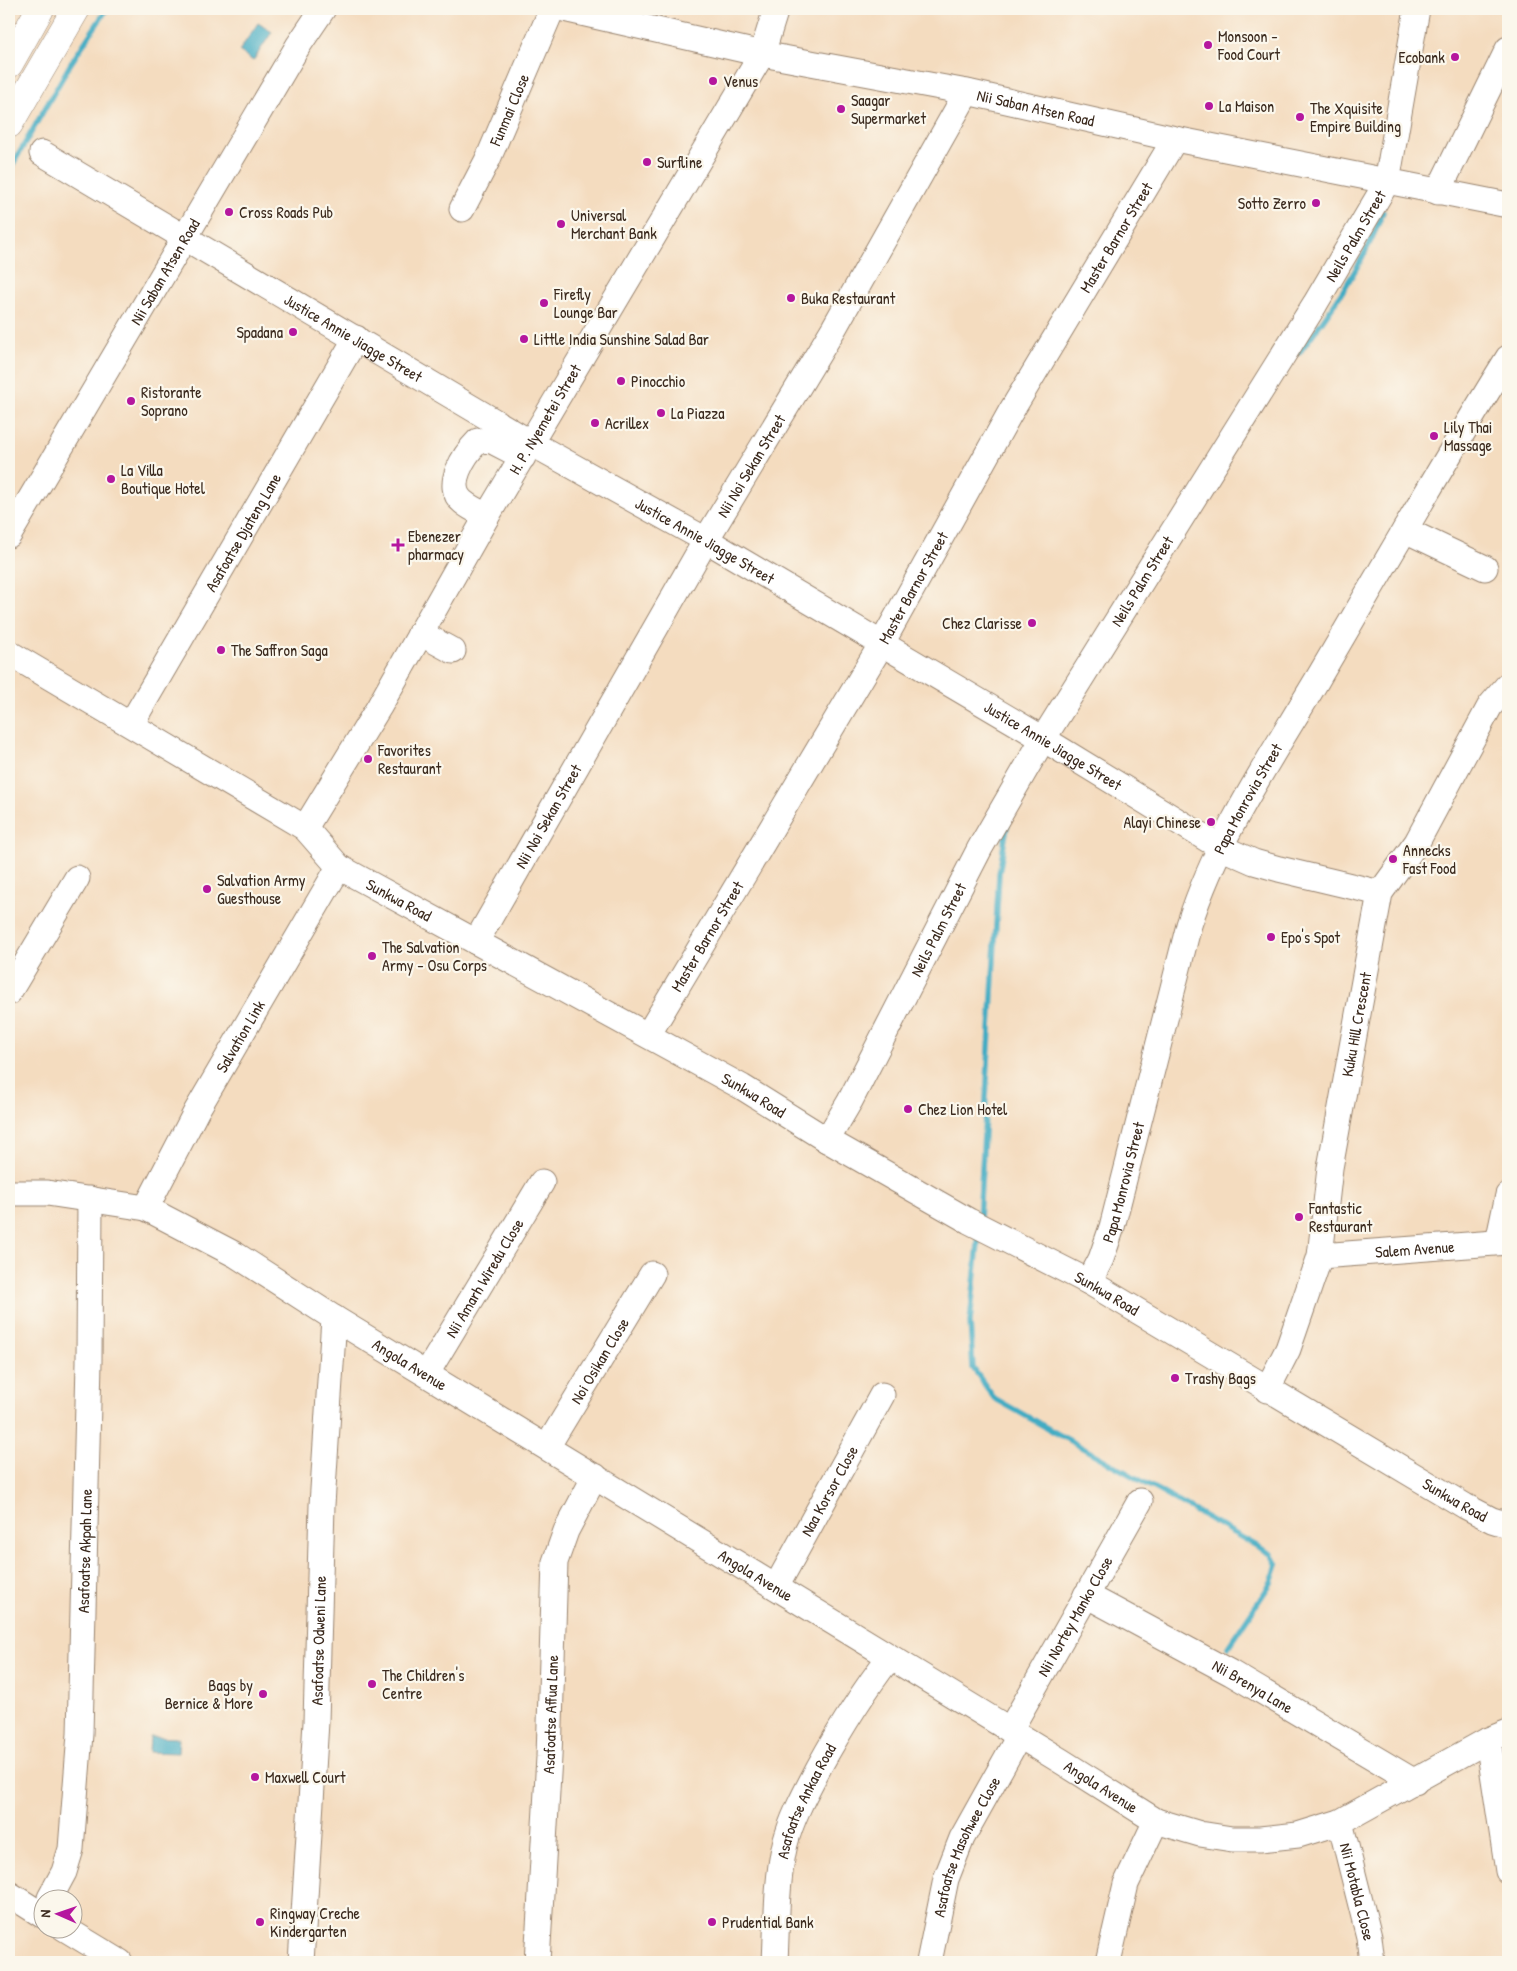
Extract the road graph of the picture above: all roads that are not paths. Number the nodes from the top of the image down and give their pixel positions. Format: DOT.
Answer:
graph roads {
  1 [pos="40,9"];
  2 [pos="76,9"];
  3 [pos="323,9"];
  4 [pos="552,9"];
  5 [pos="564,9"];
  6 [pos="776,9"];
  7 [pos="1417,9"];
  8 [pos="1508,49"];
  9 [pos="762,54"];
  10 [pos="9,64"];
  11 [pos="967,92"];
  12 [pos="16,94"];
  13 [pos="9,124"];
  14 [pos="1175,139"];
  15 [pos="42,153"];
  16 [pos="1386,182"];
  17 [pos="1438,192"];
  18 [pos="1508,206"];
  19 [pos="462,209"];
  20 [pos="184,237"];
  21 [pos="356,338"];
  22 [pos="1508,358"];
  23 [pos="527,450"];
  24 [pos="487,516"];
  25 [pos="1405,530"];
  26 [pos="9,535"];
  27 [pos="706,540"];
  28 [pos="1485,568"];
  29 [pos="420,633"];
  30 [pos="881,645"];
  31 [pos="453,651"];
  32 [pos="9,652"];
  33 [pos="1508,685"];
  34 [pos="131,724"];
  35 [pos="1044,739"];
  36 [pos="305,828"];
  37 [pos="1220,847"];
  38 [pos="339,867"];
  39 [pos="77,878"];
  40 [pos="1380,893"];
  41 [pos="476,942"];
  42 [pos="9,992"];
  43 [pos="648,1035"];
  44 [pos="827,1140"];
  45 [pos="542,1182"];
  46 [pos="9,1193"];
  47 [pos="1508,1195"];
  48 [pos="90,1198"];
  49 [pos="146,1208"];
  50 [pos="1503,1242"];
  51 [pos="1320,1256"];
  52 [pos="652,1274"];
  53 [pos="1090,1282"];
  54 [pos="334,1318"];
  55 [pos="427,1373"];
  56 [pos="1267,1390"];
  57 [pos="882,1396"];
  58 [pos="547,1447"];
  59 [pos="595,1476"];
  60 [pos="1140,1501"];
  61 [pos="1508,1525"];
  62 [pos="776,1587"];
  63 [pos="1086,1595"];
  64 [pos="889,1658"];
  65 [pos="1014,1733"];
  66 [pos="1498,1736"];
  67 [pos="1415,1782"];
  68 [pos="1156,1821"];
  69 [pos="1340,1822"];
  70 [pos="1508,1871"];
  71 [pos="56,1888"];
  72 [pos="9,1894"];
  73 [pos="32,1905"];
  74 [pos="80,1938"];
  75 [pos="120,1962"];
  76 [pos="301,1962"];
  77 [pos="537,1962"];
  78 [pos="776,1962"];
  79 [pos="929,1962"];
  80 [pos="1108,1962"];
  81 [pos="1372,1962"];
  1 -- 10 [label="main road"];
  2 -- 12 [label="main road"];
  3 -- 20 [label="street, Nii Saban Atsen Road"];
  4 -- 19 [label="street, Funmai Close"];
  5 -- 9 [label="street, Nii Saban Atsen Road"];
  6 -- 9 [label="street, H. P. Nyemetei Street"];
  7 -- 16 [label="street, Neils Palm Street"];
  8 -- 17 [label="street"];
  9 -- 11 [label="street, Nii Saban Atsen Road"];
  9 -- 23 [label="street, H. P. Nyemetei Street"];
  11 -- 14 [label="street, Nii Saban Atsen Road"];
  11 -- 27 [label="street, Nii Noi Sekan Street"];
  12 -- 13 [label="main road"];
  14 -- 16 [label="street, Nii Saban Atsen Road"];
  14 -- 30 [label="street, Master Barnor Street"];
  15 -- 20 [label="street, Justice Annie Jiagge Street"];
  16 -- 17 [label="street, Nii Saban Atsen Road"];
  16 -- 35 [label="street, Neils Palm Street"];
  17 -- 18 [label="street, Nii Saban Atsen Road"];
  20 -- 21 [label="street, Justice Annie Jiagge Street"];
  20 -- 26 [label="street, Nii Saban Atsen Road"];
  21 -- 23 [label="street, Justice Annie Jiagge Street"];
  21 -- 34 [label="street, Asafoatse Djateng Lane"];
  22 -- 25 [label="street, Papa Monrovia Street"];
  23 -- 24 [label="street, H. P. Nyemetei Street"];
  23 -- 24 [label="street"];
  23 -- 27 [label="street, Justice Annie Jiagge Street"];
  24 -- 29 [label="street, H. P. Nyemetei Street"];
  25 -- 28 [label="street"];
  25 -- 37 [label="street, Papa Monrovia Street"];
  27 -- 30 [label="street, Justice Annie Jiagge Street"];
  27 -- 41 [label="street, Nii Noi Sekan Street"];
  29 -- 31 [label="street"];
  29 -- 36 [label="street, H. P. Nyemetei Street"];
  30 -- 35 [label="street, Justice Annie Jiagge Street"];
  30 -- 43 [label="street, Master Barnor Street"];
  32 -- 34 [label="street, Sunkwa Road"];
  33 -- 40 [label="street, Kuku Hill Crescent"];
  34 -- 36 [label="street, Sunkwa Road"];
  35 -- 37 [label="street, Justice Annie Jiagge Street"];
  35 -- 44 [label="street, Neils Palm Street"];
  36 -- 38 [label="street, Sunkwa Road"];
  37 -- 40 [label="street, Justice Annie Jiagge Street"];
  37 -- 53 [label="street, Papa Monrovia Street"];
  38 -- 41 [label="street, Sunkwa Road"];
  38 -- 49 [label="street, Salvation Link"];
  39 -- 42 [label="street"];
  40 -- 51 [label="street, Kuku Hill Crescent"];
  41 -- 43 [label="street, Sunkwa Road"];
  43 -- 44 [label="street, Sunkwa Road"];
  44 -- 53 [label="street, Sunkwa Road"];
  45 -- 55 [label="street, Nii Amarh Wiredu Close"];
  46 -- 48 [label="street, Angola Avenue"];
  47 -- 50 [label="street"];
  48 -- 49 [label="street, Angola Avenue"];
  48 -- 71 [label="street, Asafoatse Akpah Lane"];
  49 -- 54 [label="street, Angola Avenue"];
  50 -- 51 [label="street, Salem Avenue"];
  51 -- 56 [label="street, Kuku Hill Crescent"];
  52 -- 58 [label="street, Noi Osikan Close"];
  53 -- 56 [label="street, Sunkwa Road"];
  54 -- 55 [label="street, Angola Avenue"];
  54 -- 76 [label="street, Asafoatse Odweni Lane"];
  55 -- 58 [label="street, Angola Avenue"];
  56 -- 61 [label="street, Sunkwa Road"];
  57 -- 62 [label="street, Naa Korsor Close"];
  58 -- 59 [label="street, Angola Avenue"];
  59 -- 62 [label="street, Angola Avenue"];
  59 -- 77 [label="street, Asafoatse Affua Lane"];
  60 -- 63 [label="street, Nii Nortey Manko Close"];
  62 -- 64 [label="street, Angola Avenue"];
  63 -- 65 [label="street, Nii Nortey Manko Close"];
  63 -- 67 [label="street, Nii Brenya Lane"];
  64 -- 65 [label="street, Angola Avenue"];
  64 -- 78 [label="street, Asafoatse Ankaa Road"];
  65 -- 68 [label="street, Angola Avenue"];
  65 -- 79 [label="street, Asafoatse Masohwee Close"];
  66 -- 67 [label="street, Angola Avenue"];
  66 -- 70 [label="street"];
  67 -- 69 [label="street, Angola Avenue"];
  68 -- 69 [label="street, Angola Avenue"];
  68 -- 80 [label="street"];
  69 -- 81 [label="street, Nii Motabla Close"];
  72 -- 73 [label="street"];
  74 -- 75 [label="street"];
}
